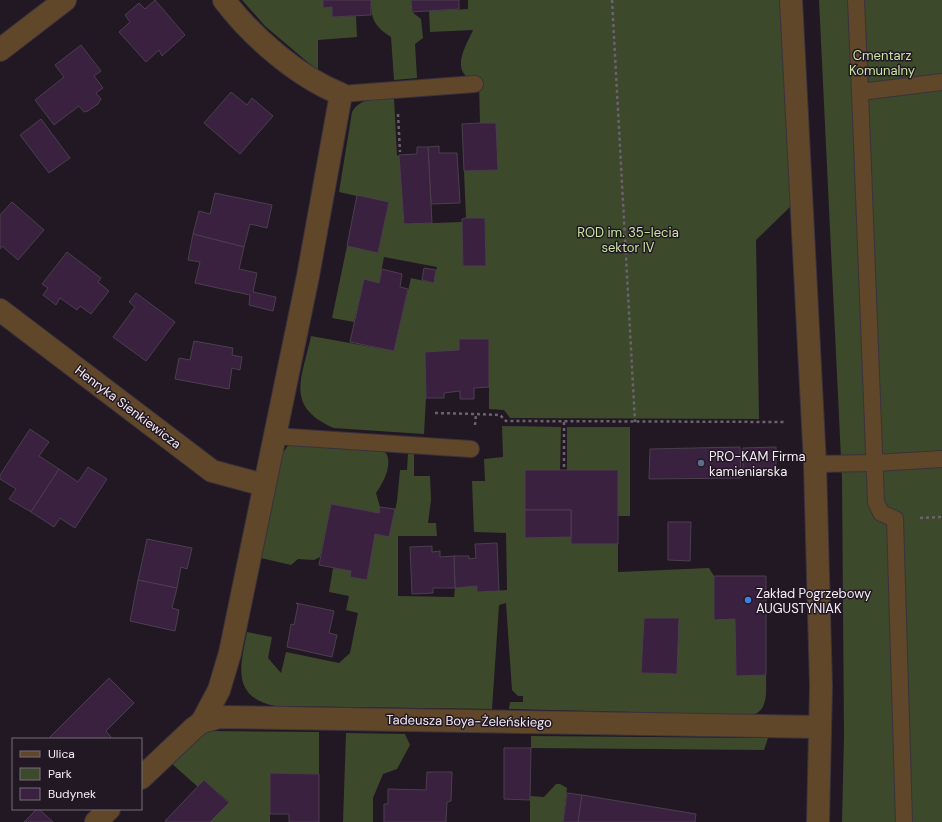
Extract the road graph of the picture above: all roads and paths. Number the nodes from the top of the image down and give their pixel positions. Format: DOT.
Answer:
graph roads {
  1 [pos="65,0"];
  2 [pos="224,0"];
  3 [pos="612,0"];
  4 [pos="791,0"];
  5 [pos="856,0"];
  6 [pos="0,50"];
  7 [pos="942,82"];
  8 [pos="476,84"];
  9 [pos="396,90"];
  10 [pos="860,92"];
  11 [pos="341,94"];
  12 [pos="400,152"];
  13 [pos="0,310"];
  14 [pos="435,413"];
  15 [pos="476,414"];
  16 [pos="564,422"];
  17 [pos="635,422"];
  18 [pos="813,422"];
  19 [pos="274,436"];
  20 [pos="471,449"];
  21 [pos="942,458"];
  22 [pos="875,463"];
  23 [pos="815,464"];
  24 [pos="564,467"];
  25 [pos="264,485"];
  26 [pos="202,722"];
  27 [pos="820,727"];
  28 [pos="142,777"];
  29 [pos="108,810"];
  30 [pos="96,822"];
  31 [pos="818,822"];
  32 [pos="904,822"];
  1 -- 6 [label="street"];
  2 -- 11 [label="street"];
  3 -- 17 [label="path"];
  4 -- 18 [label="street"];
  5 -- 10 [label="lane"];
  7 -- 10 [label="lane"];
  8 -- 9 [label="lane"];
  9 -- 11 [label="lane"];
  9 -- 12 [label="path"];
  10 -- 22 [label="lane"];
  11 -- 19 [label="street"];
  13 -- 25 [label="street, Henryka Sienkiewicza"];
  14 -- 15 [label="path"];
  15 -- 16 [label="path"];
  15 -- 20 [label="path"];
  16 -- 17 [label="path"];
  16 -- 24 [label="path"];
  17 -- 18 [label="path"];
  18 -- 23 [label="street"];
  19 -- 20 [label="lane"];
  19 -- 25 [label="street"];
  21 -- 22 [label="lane"];
  22 -- 23 [label="lane"];
  22 -- 32 [label="lane"];
  23 -- 27 [label="street"];
  25 -- 26 [label="street"];
  26 -- 27 [label="street, Tadeusza Boya-Żeleńskiego"];
  26 -- 28 [label="street, Tadeusza Boya-Żeleńskiego"];
  27 -- 31 [label="street"];
  29 -- 30 [label="street"];
}
